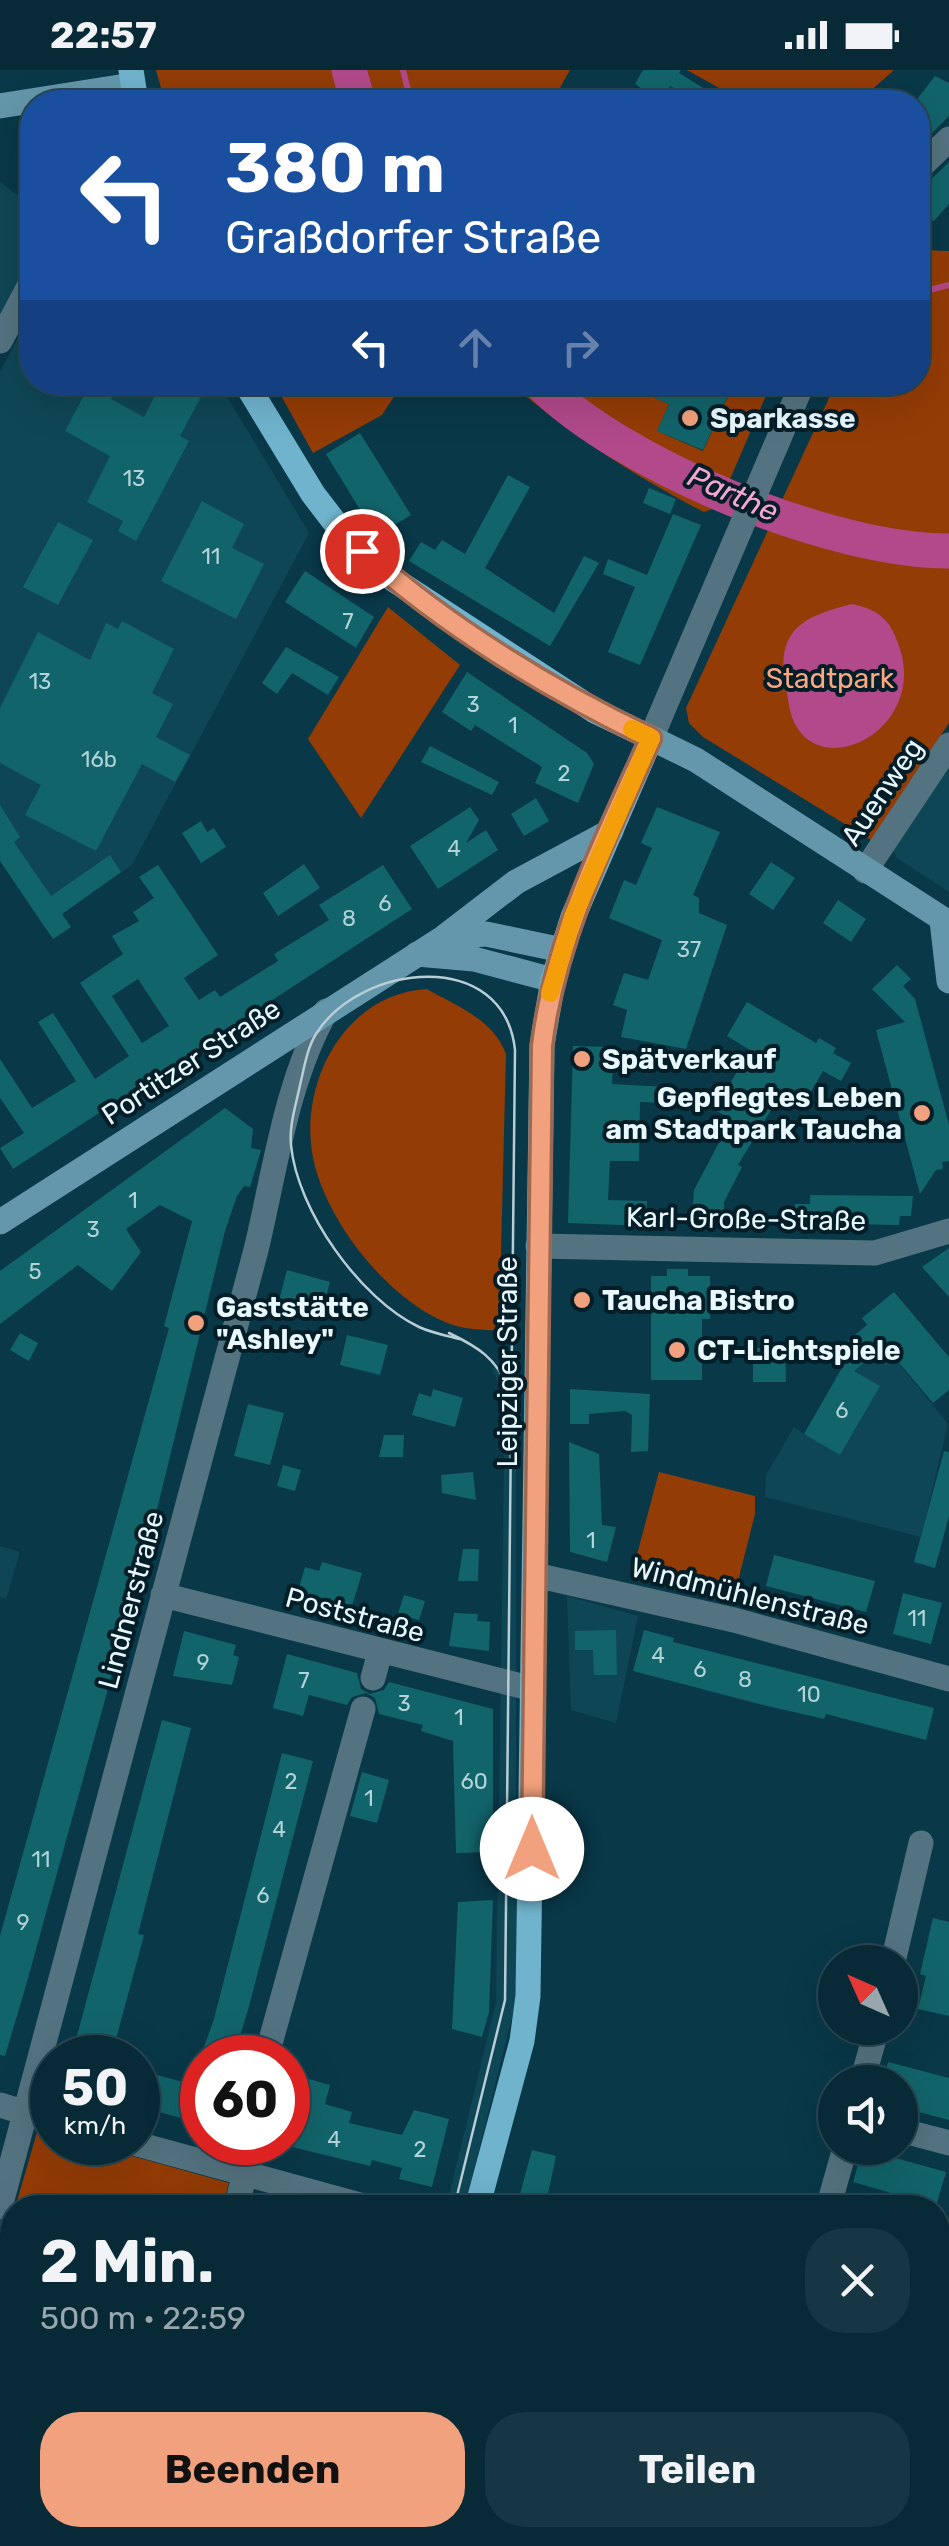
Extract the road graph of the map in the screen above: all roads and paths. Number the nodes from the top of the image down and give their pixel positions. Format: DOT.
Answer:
graph roads {
  1 [pos="133,86"];
  2 [pos="106,90"];
  3 [pos="949,139"];
  4 [pos="930,157"];
  5 [pos="20,304"];
  6 [pos="0,341"];
  7 [pos="252,395"];
  8 [pos="798,395"];
  9 [pos="651,738"];
  10 [pos="949,745"];
  11 [pos="611,831"];
  12 [pos="865,871"];
  13 [pos="946,922"];
  14 [pos="443,938"];
  15 [pos="562,950"];
  16 [pos="417,954"];
  17 [pos="554,980"];
  18 [pos="949,981"];
  19 [pos="326,1011"];
  20 [pos="0,1222"];
  21 [pos="949,1231"];
  22 [pos="538,1246"];
  23 [pos="536,1574"];
  24 [pos="163,1595"];
  25 [pos="380,1652"];
  26 [pos="373,1678"];
  27 [pos="949,1679"];
  28 [pos="532,1689"];
  29 [pos="364,1709"];
  30 [pos="921,1843"];
  31 [pos="897,1945"];
  32 [pos="272,2035"];
  33 [pos="0,2106"];
  34 [pos="27,2112"];
  35 [pos="30,2113"];
  36 [pos="918,2134"];
  37 [pos="949,2142"];
  38 [pos="160,2150"];
  39 [pos="240,2165"];
  40 [pos="840,2165"];
  41 [pos="240,2172"];
  42 [pos="4,2195"];
  43 [pos="237,2195"];
  44 [pos="324,2195"];
  45 [pos="481,2195"];
  46 [pos="832,2195"];
  1 -- 2 [label="main road"];
  3 -- 4 [label="street"];
  5 -- 6 [label="street"];
  7 -- 9 [label="main road"];
  8 -- 9 [label="street, Leipziger Straße"];
  9 -- 11 [label="main road, Leipziger Straße"];
  9 -- 12 [label="main road"];
  10 -- 12 [label="street, Auenweg"];
  11 -- 14 [label="main road, Portitzer Straße"];
  11 -- 15 [label="main road, Leipziger Straße"];
  12 -- 13 [label="main road"];
  13 -- 18 [label="main road"];
  14 -- 15 [label="main road, Portitzer Straße"];
  14 -- 16 [label="main road, Portitzer Straße"];
  15 -- 17 [label="main road, Leipziger Straße"];
  16 -- 17 [label="main road"];
  16 -- 19 [label="main road, Portitzer Straße"];
  17 -- 22 [label="main road, Leipziger Straße"];
  19 -- 20 [label="main road, Portitzer Straße"];
  19 -- 24 [label="street, Lindnerstraße"];
  21 -- 22 [label="street, Karl-Große-Straße"];
  22 -- 23 [label="main road, Leipziger Straße"];
  23 -- 27 [label="street, Windmühlenstraße"];
  23 -- 28 [label="main road, Leipziger Straße"];
  24 -- 25 [label="street, Poststraße"];
  24 -- 34 [label="street, Lindnerstraße"];
  25 -- 26 [label="street"];
  25 -- 28 [label="street, Poststraße"];
  28 -- 45 [label="main road, Leipziger Straße"];
  29 -- 32 [label="street"];
  30 -- 31 [label="street"];
  33 -- 34 [label="street"];
  34 -- 35 [label="street"];
  34 -- 42 [label="street, Lindnerstraße"];
  36 -- 37 [label="street"];
  38 -- 41 [label="street"];
  39 -- 41 [label="street"];
  40 -- 46 [label="street"];
  41 -- 43 [label="street"];
  41 -- 44 [label="street"];
}
